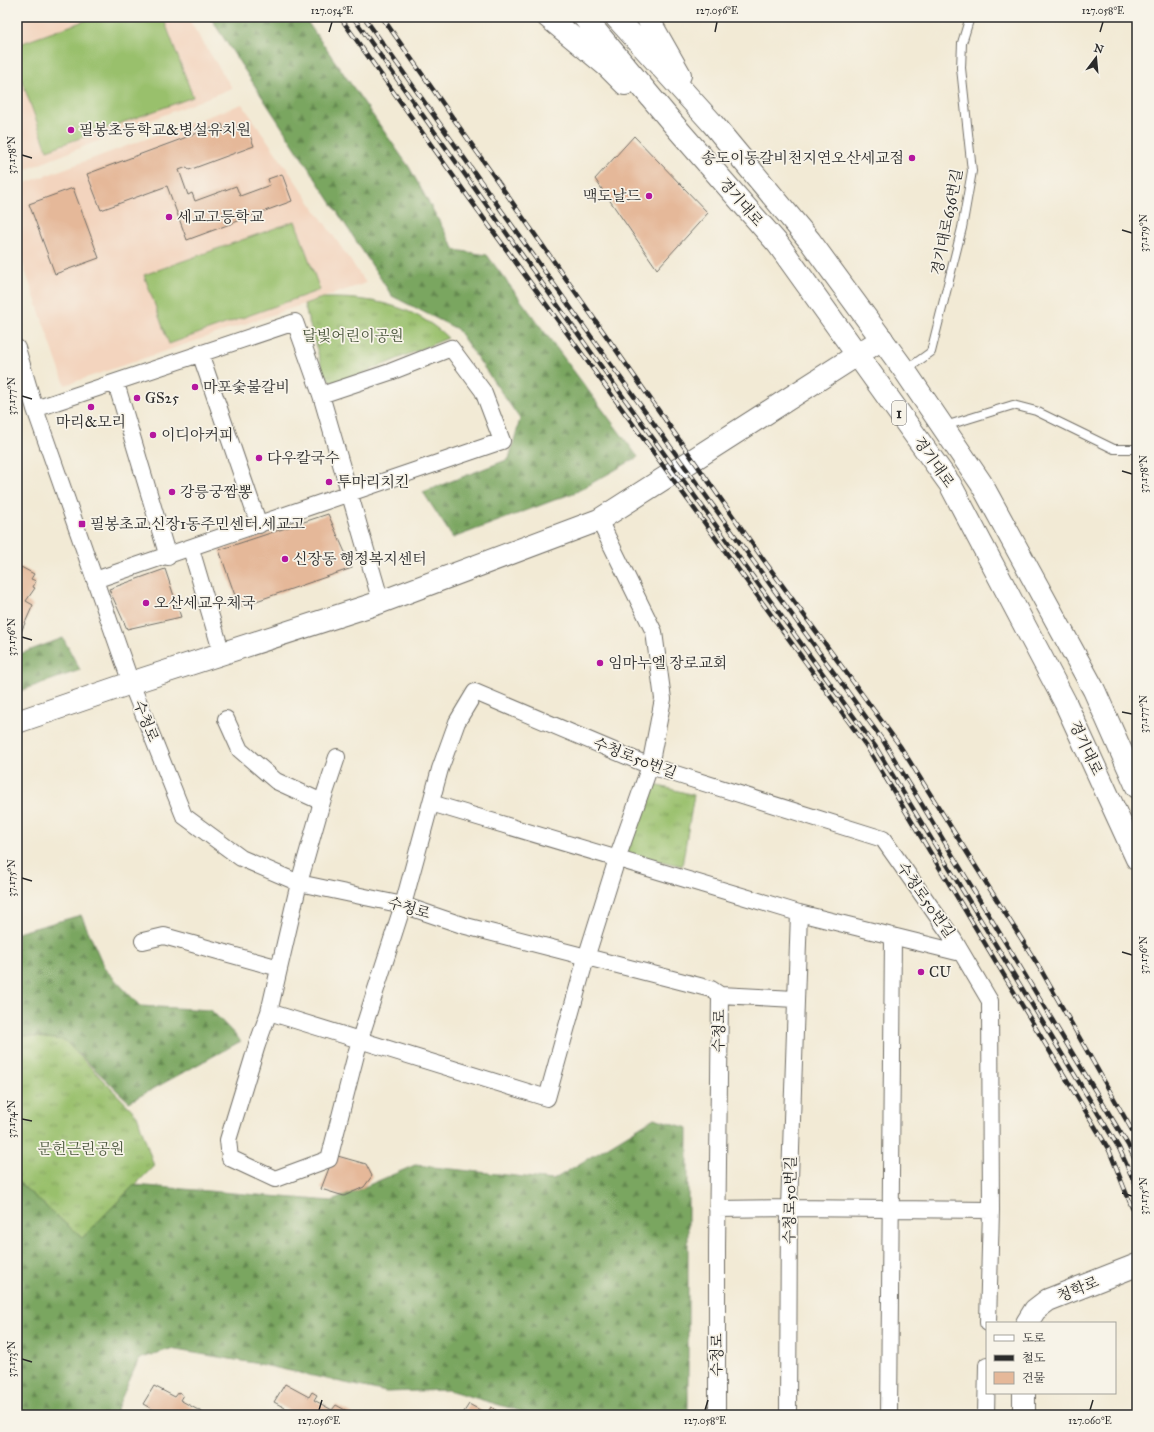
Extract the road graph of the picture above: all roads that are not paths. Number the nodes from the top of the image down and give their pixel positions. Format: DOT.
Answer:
graph roads {
  1 [pos="548,17"];
  2 [pos="584,17"];
  3 [pos="616,17"];
  4 [pos="647,17"];
  5 [pos="970,17"];
  6 [pos="698,108"];
  7 [pos="675,126"];
  8 [pos="882,339"];
  9 [pos="17,348"];
  10 [pos="200,353"];
  11 [pos="856,355"];
  12 [pos="905,371"];
  13 [pos="116,383"];
  14 [pos="321,395"];
  15 [pos="35,409"];
  16 [pos="943,427"];
  17 [pos="1137,450"];
  18 [pos="349,494"];
  19 [pos="599,520"];
  20 [pos="259,525"];
  21 [pos="191,549"];
  22 [pos="168,557"];
  23 [pos="95,580"];
  24 [pos="382,602"];
  25 [pos="222,654"];
  26 [pos="131,683"];
  27 [pos="226,719"];
  28 [pos="17,722"];
  29 [pos="337,758"];
  30 [pos="650,766"];
  31 [pos="1137,787"];
  32 [pos="322,802"];
  33 [pos="431,803"];
  34 [pos="617,859"];
  35 [pos="1137,859"];
  36 [pos="299,883"];
  37 [pos="403,905"];
  38 [pos="799,913"];
  39 [pos="893,936"];
  40 [pos="143,942"];
  41 [pos="962,953"];
  42 [pos="586,958"];
  43 [pos="279,968"];
  44 [pos="720,995"];
  45 [pos="795,999"];
  46 [pos="269,1012"];
  47 [pos="360,1039"];
  48 [pos="789,1208"];
  49 [pos="892,1208"];
  50 [pos="717,1209"];
  51 [pos="991,1210"];
  52 [pos="1137,1265"];
  53 [pos="988,1322"];
  54 [pos="1028,1322"];
  55 [pos="986,1394"];
  56 [pos="1024,1394"];
  57 [pos="718,1415"];
  58 [pos="788,1415"];
  59 [pos="889,1415"];
  60 [pos="986,1415"];
  61 [pos="1024,1415"];
  1 -- 7 [label="main road"];
  2 -- 7 [label="main road, 경기대로 / 1"];
  3 -- 6 [label="main road, 경기대로 / 1"];
  4 -- 6 [label="main road"];
  5 -- 12 [label="lane, 경기대로636번길"];
  6 -- 8 [label="main road, 경기대로 / 1"];
  7 -- 11 [label="main road, 경기대로 / 1"];
  8 -- 11 [label="main road"];
  8 -- 12 [label="main road, 경기대로 / 1"];
  9 -- 15 [label="street, 수청로"];
  10 -- 13 [label="street"];
  10 -- 14 [label="street"];
  10 -- 20 [label="street"];
  11 -- 19 [label="main road"];
  11 -- 35 [label="main road, 경기대로 / 1"];
  12 -- 16 [label="main road, 경기대로 / 1"];
  13 -- 15 [label="street"];
  13 -- 22 [label="street"];
  14 -- 18 [label="street"];
  14 -- 18 [label="street"];
  15 -- 23 [label="street, 수청로"];
  16 -- 17 [label="lane"];
  16 -- 31 [label="main road, 경기대로 / 1"];
  18 -- 20 [label="street"];
  18 -- 24 [label="street"];
  19 -- 24 [label="main road"];
  19 -- 30 [label="street"];
  20 -- 21 [label="street"];
  21 -- 22 [label="street"];
  21 -- 25 [label="street"];
  22 -- 23 [label="street"];
  23 -- 26 [label="street, 수청로"];
  24 -- 25 [label="main road"];
  25 -- 26 [label="main road"];
  26 -- 28 [label="main road"];
  26 -- 36 [label="street, 수청로"];
  27 -- 32 [label="street"];
  29 -- 32 [label="street"];
  30 -- 33 [label="street, 수청로50번길"];
  30 -- 34 [label="street"];
  30 -- 41 [label="street, 수청로50번길"];
  32 -- 36 [label="street"];
  33 -- 34 [label="street, 수청로50번길"];
  33 -- 37 [label="street, 수청로50번길"];
  34 -- 38 [label="street, 수청로50번길"];
  34 -- 42 [label="street"];
  36 -- 37 [label="street, 수청로"];
  36 -- 43 [label="street"];
  37 -- 42 [label="street, 수청로"];
  37 -- 47 [label="street, 수청로50번길"];
  38 -- 39 [label="street, 수청로50번길"];
  38 -- 45 [label="street, 수청로50번길"];
  39 -- 41 [label="street, 수청로50번길"];
  39 -- 49 [label="street"];
  40 -- 43 [label="street"];
  41 -- 51 [label="street, 수청로50번길"];
  42 -- 44 [label="street, 수청로"];
  42 -- 47 [label="street"];
  43 -- 46 [label="street"];
  44 -- 45 [label="street"];
  44 -- 50 [label="street, 수청로"];
  45 -- 48 [label="street, 수청로50번길"];
  46 -- 47 [label="street"];
  46 -- 47 [label="street, 수청로50번길"];
  48 -- 49 [label="street"];
  48 -- 50 [label="street"];
  48 -- 58 [label="street, 수청로50번길"];
  49 -- 51 [label="street"];
  49 -- 59 [label="street"];
  50 -- 57 [label="street, 수청로"];
  51 -- 53 [label="street, 수청로50번길"];
  52 -- 54 [label="main road, 청학로"];
  55 -- 60 [label="street"];
  56 -- 61 [label="main road"];
}
